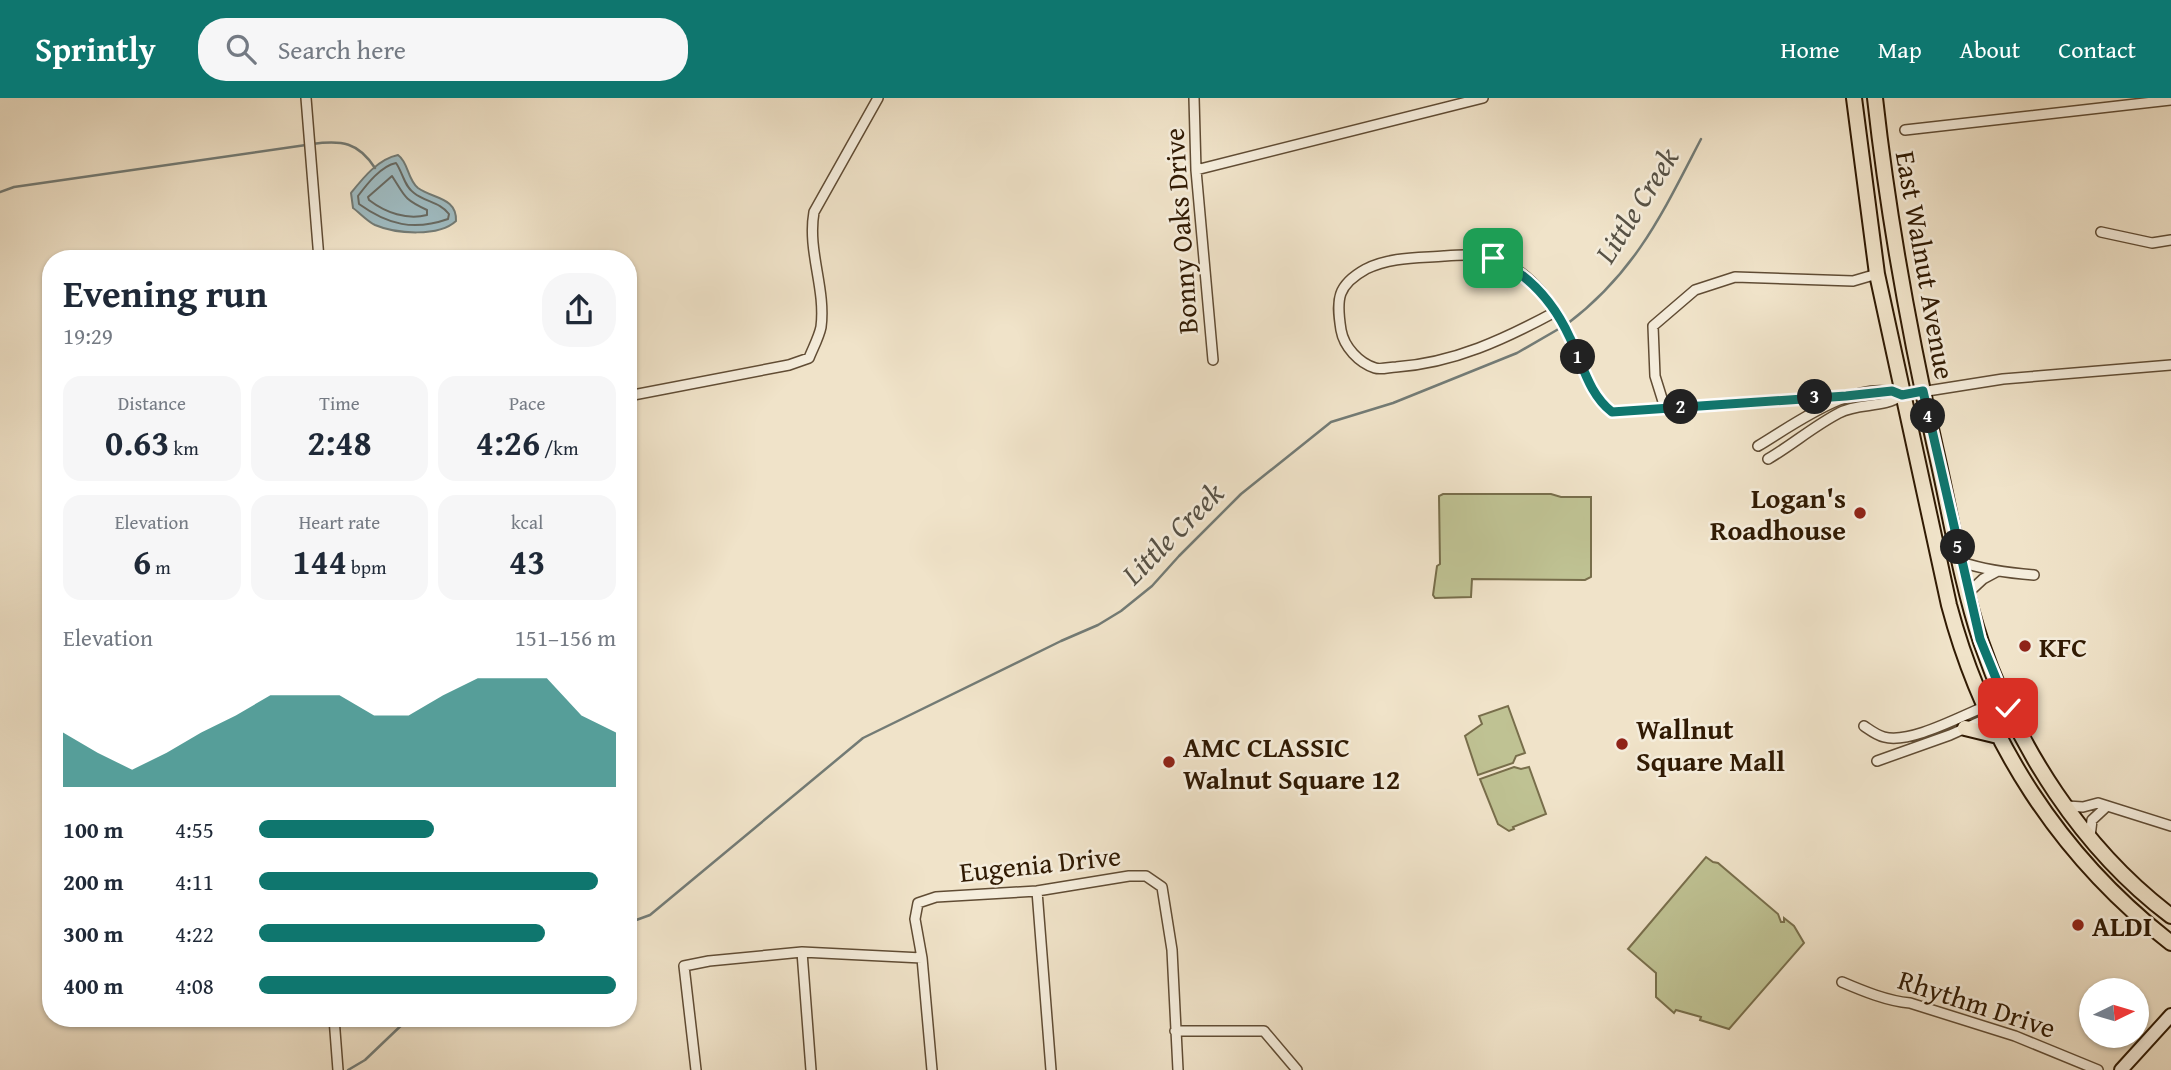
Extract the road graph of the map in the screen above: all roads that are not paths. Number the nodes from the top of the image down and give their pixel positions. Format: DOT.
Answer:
graph roads {
  1 [pos="306,98"];
  2 [pos="878,98"];
  3 [pos="1194,98"];
  4 [pos="1483,98"];
  5 [pos="1854,98"];
  6 [pos="1875,98"];
  7 [pos="2171,100"];
  8 [pos="1905,130"];
  9 [pos="1196,170"];
  10 [pos="2101,232"];
  11 [pos="2171,240"];
  12 [pos="318,250"];
  13 [pos="1877,274"];
  14 [pos="1555,312"];
  15 [pos="1213,360"];
  16 [pos="2171,365"];
  17 [pos="1923,391"];
  18 [pos="637,394"];
  19 [pos="1902,395"];
  20 [pos="1846,396"];
  21 [pos="1665,408"];
  22 [pos="1758,446"];
  23 [pos="1768,459"];
  24 [pos="1961,562"];
  25 [pos="1996,572"];
  26 [pos="2034,575"];
  27 [pos="1968,593"];
  28 [pos="1986,712"];
  29 [pos="1864,726"];
  30 [pos="1965,728"];
  31 [pos="1998,736"];
  32 [pos="1877,761"];
  33 [pos="2065,805"];
  34 [pos="2106,807"];
  35 [pos="2171,826"];
  36 [pos="2090,837"];
  37 [pos="1037,891"];
  38 [pos="2171,916"];
  39 [pos="2171,943"];
  40 [pos="802,952"];
  41 [pos="922,958"];
  42 [pos="1842,982"];
  43 [pos="2171,1015"];
  44 [pos="335,1027"];
  45 [pos="1175,1031"];
  46 [pos="338,1070"];
  47 [pos="696,1070"];
  48 [pos="811,1070"];
  49 [pos="932,1070"];
  50 [pos="1051,1070"];
  51 [pos="1178,1070"];
  52 [pos="1297,1070"];
  53 [pos="2098,1070"];
  54 [pos="2121,1070"];
  1 -- 12 [label="street"];
  2 -- 18 [label="street"];
  3 -- 9 [label="street, Bonny Oaks Drive"];
  4 -- 9 [label="street"];
  5 -- 13 [label="main road, East Walnut Avenue"];
  6 -- 17 [label="main road, East Walnut Avenue"];
  7 -- 8 [label="street"];
  9 -- 15 [label="street, Bonny Oaks Drive"];
  10 -- 11 [label="street"];
  13 -- 19 [label="main road, East Walnut Avenue"];
  13 -- 21 [label="street"];
  14 -- 14 [label="street"];
  14 -- 21 [label="street"];
  16 -- 17 [label="street"];
  17 -- 19 [label="street"];
  17 -- 24 [label="main road, East Walnut Avenue"];
  19 -- 20 [label="street"];
  19 -- 23 [label="street"];
  19 -- 28 [label="main road, East Walnut Avenue"];
  20 -- 21 [label="street"];
  20 -- 22 [label="street"];
  24 -- 25 [label="street"];
  24 -- 27 [label="main road, East Walnut Avenue"];
  25 -- 26 [label="street"];
  25 -- 27 [label="street"];
  27 -- 33 [label="main road, East Walnut Avenue"];
  28 -- 29 [label="street"];
  28 -- 30 [label="street"];
  28 -- 31 [label="main road, East Walnut Avenue"];
  30 -- 31 [label="main road"];
  30 -- 32 [label="street"];
  31 -- 39 [label="main road, East Walnut Avenue"];
  33 -- 34 [label="street"];
  33 -- 36 [label="main road, East Walnut Avenue"];
  34 -- 35 [label="street"];
  34 -- 36 [label="street"];
  36 -- 38 [label="main road, East Walnut Avenue"];
  37 -- 41 [label="street, Eugenia Drive"];
  37 -- 45 [label="street, Eugenia Drive"];
  37 -- 50 [label="street"];
  40 -- 41 [label="street"];
  40 -- 47 [label="street"];
  40 -- 48 [label="street"];
  41 -- 49 [label="street"];
  42 -- 53 [label="street, Rhythm Drive"];
  43 -- 54 [label="street"];
  44 -- 46 [label="street"];
  45 -- 51 [label="street, Eugenia Drive"];
  45 -- 52 [label="street"];
}
